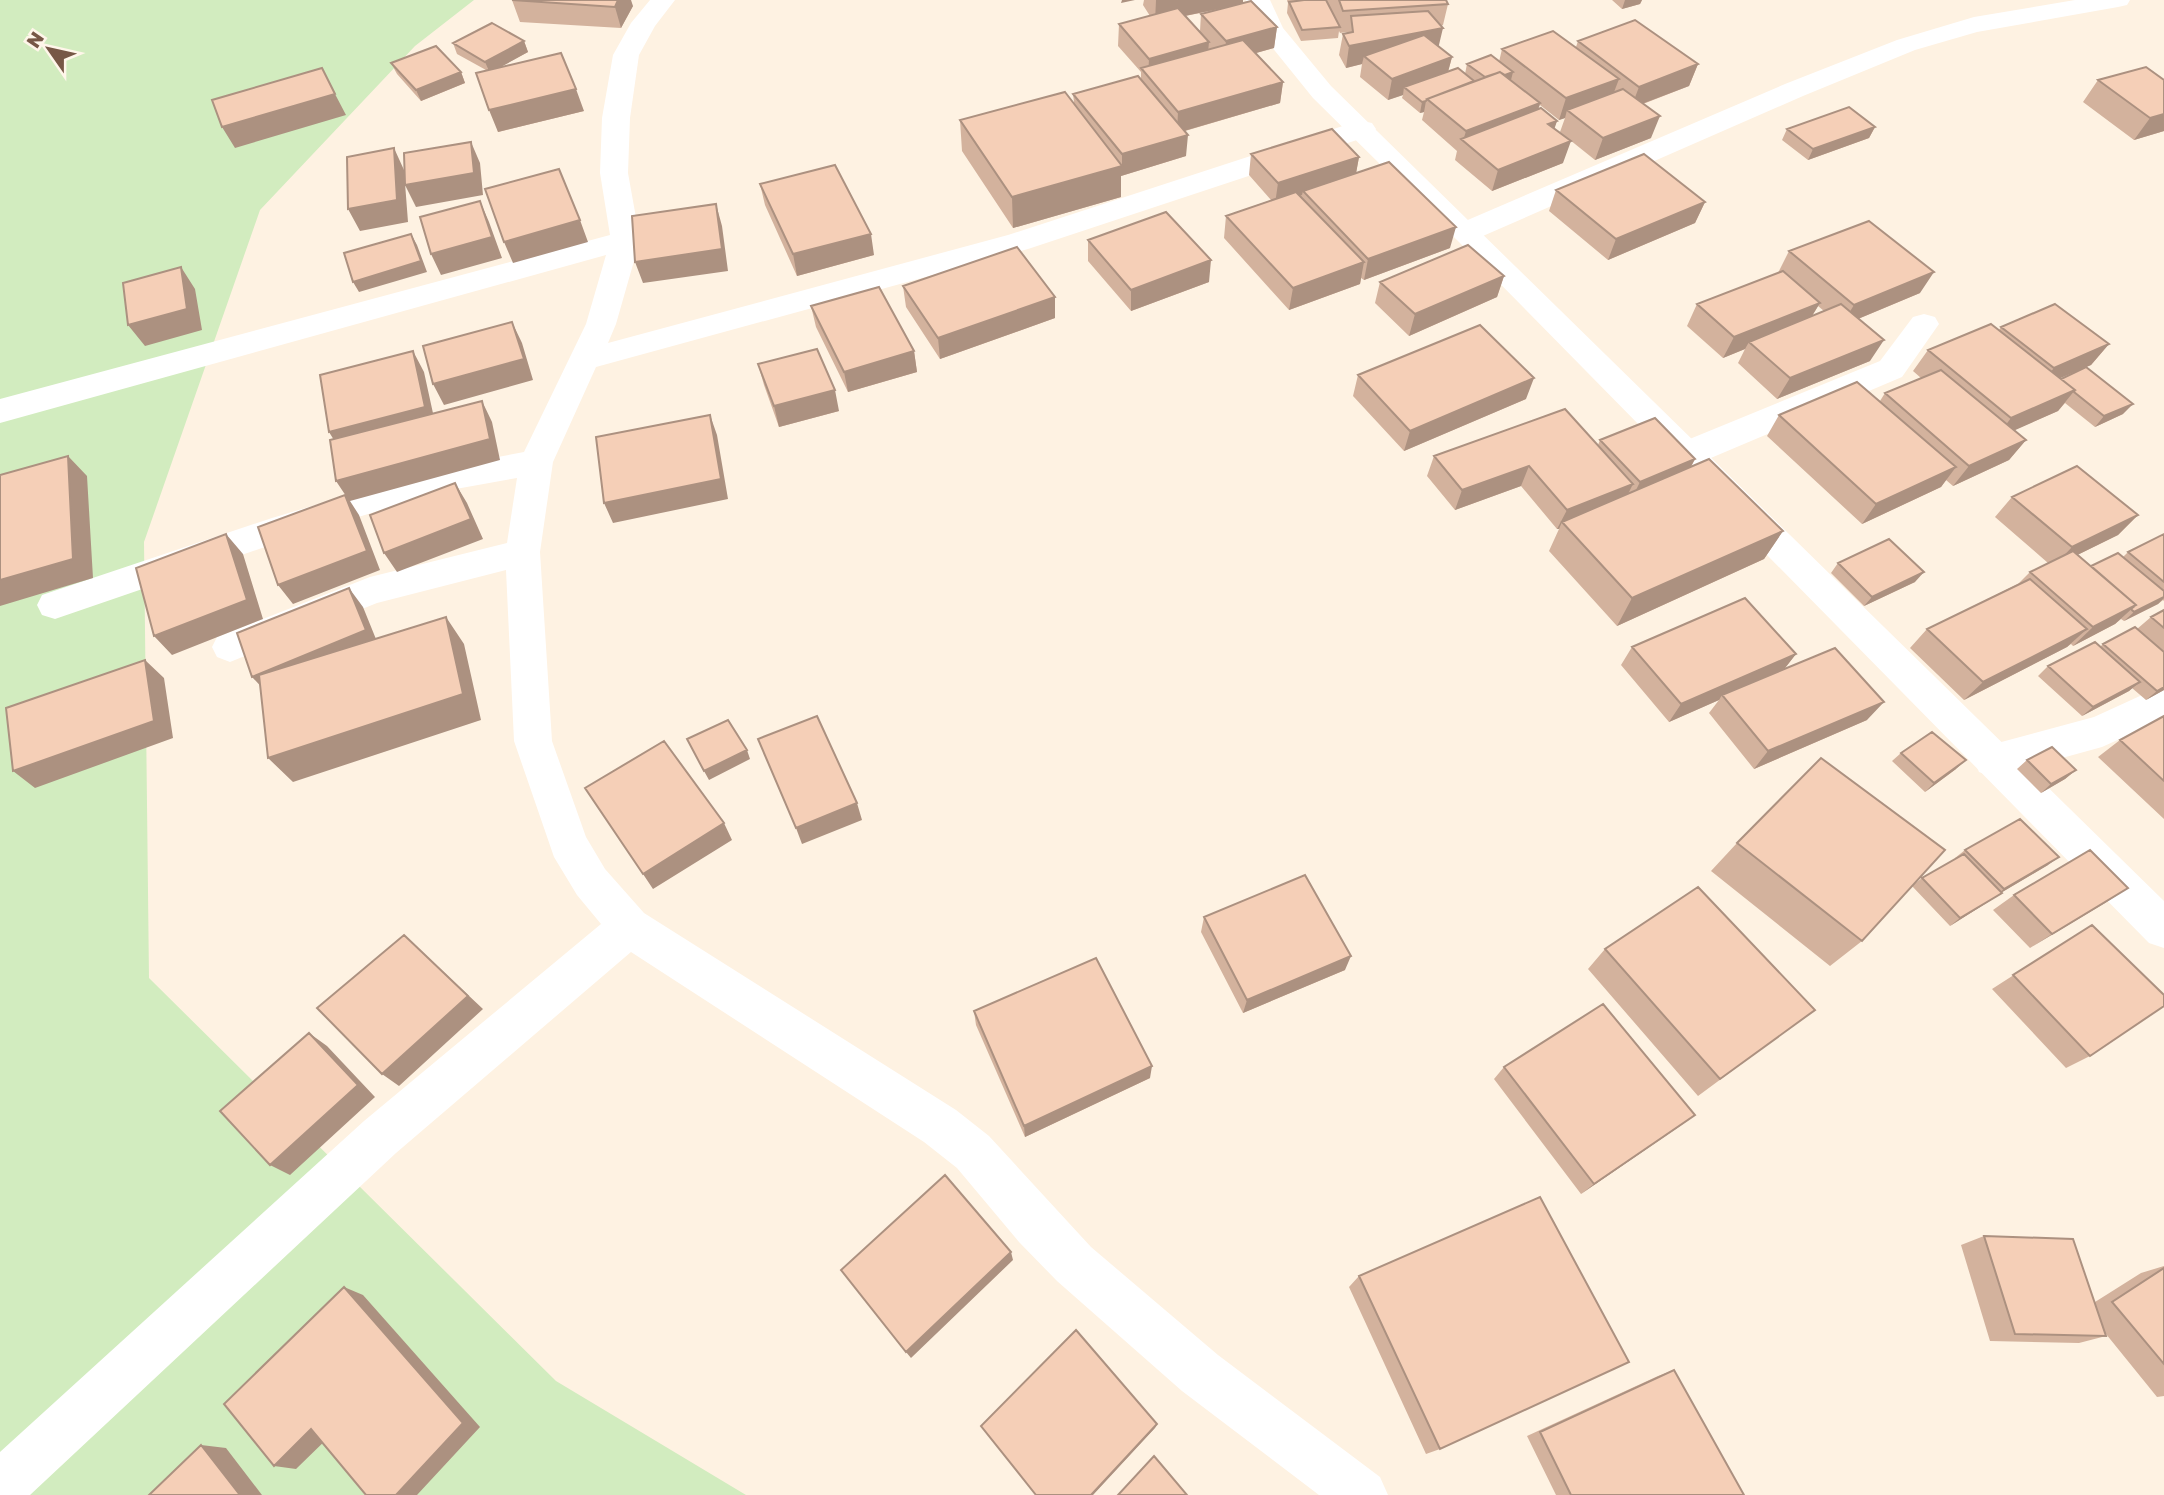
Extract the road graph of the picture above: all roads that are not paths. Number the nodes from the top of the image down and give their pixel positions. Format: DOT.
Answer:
graph roads {
  1 [pos="663,0"];
  2 [pos="1258,0"];
  3 [pos="2118,0"];
  4 [pos="1362,129"];
  5 [pos="1466,232"];
  6 [pos="625,240"];
  7 [pos="1924,324"];
  8 [pos="587,359"];
  9 [pos="0,411"];
  10 [pos="1688,454"];
  11 [pos="536,462"];
  12 [pos="523,552"];
  13 [pos="55,605"];
  14 [pos="230,647"];
  15 [pos="2164,701"];
  16 [pos="1993,760"];
  17 [pos="629,927"];
  18 [pos="2164,929"];
  19 [pos="0,1487"];
  20 [pos="1362,1495"];
  1 -- 6 [label="street"];
  2 -- 4 [label="street"];
  3 -- 5 [label="street"];
  4 -- 5 [label="street"];
  4 -- 8 [label="street"];
  5 -- 10 [label="street"];
  6 -- 8 [label="street"];
  6 -- 9 [label="street"];
  7 -- 10 [label="street"];
  8 -- 11 [label="street"];
  10 -- 16 [label="street"];
  11 -- 12 [label="street"];
  11 -- 13 [label="street"];
  12 -- 14 [label="street"];
  12 -- 17 [label="street"];
  15 -- 16 [label="street"];
  16 -- 18 [label="street"];
  17 -- 19 [label="street"];
  17 -- 20 [label="street"];
}
